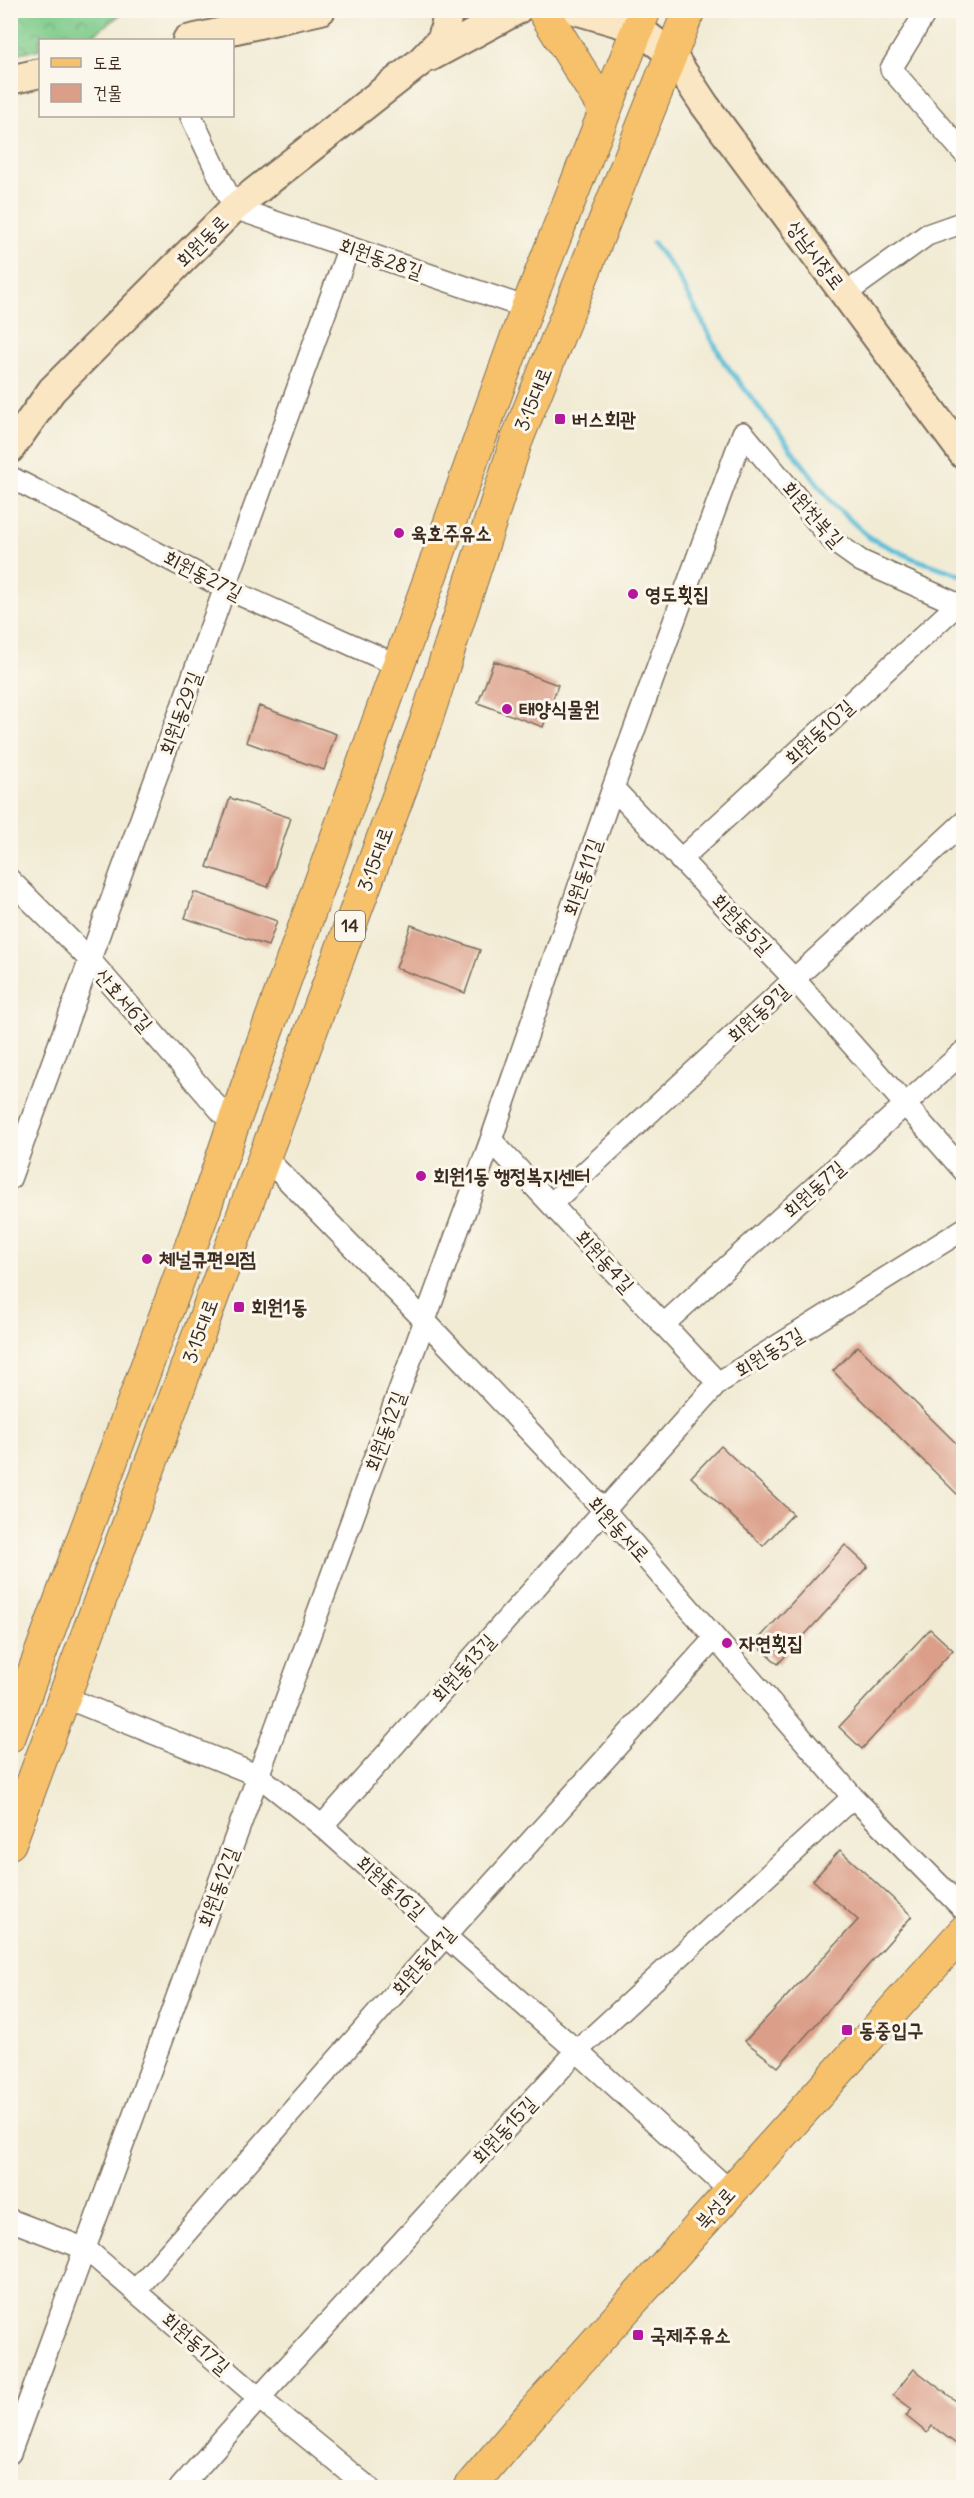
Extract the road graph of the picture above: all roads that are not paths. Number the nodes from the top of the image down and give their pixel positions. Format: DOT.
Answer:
graph roads {
  1 [pos="321,10"];
  2 [pos="449,10"];
  3 [pos="517,10"];
  4 [pos="543,10"];
  5 [pos="575,10"];
  6 [pos="689,10"];
  7 [pos="927,10"];
  8 [pos="641,19"];
  9 [pos="191,39"];
  10 [pos="671,54"];
  11 [pos="420,62"];
  12 [pos="39,73"];
  13 [pos="10,80"];
  14 [pos="605,110"];
  15 [pos="191,117"];
  16 [pos="963,153"];
  17 [pos="234,208"];
  18 [pos="963,222"];
  19 [pos="349,247"];
  20 [pos="845,294"];
  21 [pos="527,308"];
  22 [pos="743,433"];
  23 [pos="10,449"];
  24 [pos="963,455"];
  25 [pos="10,477"];
  26 [pos="225,588"];
  27 [pos="961,606"];
  28 [pos="399,666"];
  29 [pos="613,788"];
  30 [pos="963,822"];
  31 [pos="680,860"];
  32 [pos="10,880"];
  33 [pos="90,960"];
  34 [pos="794,979"];
  35 [pos="963,1051"];
  36 [pos="906,1105"];
  37 [pos="233,1125"];
  38 [pos="491,1140"];
  39 [pos="265,1156"];
  40 [pos="963,1171"];
  41 [pos="10,1179"];
  42 [pos="552,1203"];
  43 [pos="963,1229"];
  44 [pos="425,1321"];
  45 [pos="663,1325"];
  46 [pos="718,1383"];
  47 [pos="604,1510"];
  48 [pos="715,1638"];
  49 [pos="64,1697"];
  50 [pos="10,1736"];
  51 [pos="259,1776"];
  52 [pos="853,1797"];
  53 [pos="322,1826"];
  54 [pos="10,1843"];
  55 [pos="963,1910"];
  56 [pos="963,1931"];
  57 [pos="445,1936"];
  58 [pos="577,2051"];
  59 [pos="730,2191"];
  60 [pos="10,2220"];
  61 [pos="86,2249"];
  62 [pos="136,2290"];
  63 [pos="259,2398"];
  64 [pos="10,2453"];
  65 [pos="180,2487"];
  66 [pos="369,2487"];
  67 [pos="470,2487"];
  1 -- 9 [label="main road"];
  2 -- 11 [label="main road"];
  3 -- 11 [label="main road"];
  4 -- 14 [label="main road"];
  5 -- 8 [label="main road"];
  6 -- 10 [label="main road, 3·15대로 / 14"];
  7 -- 16 [label="street"];
  8 -- 10 [label="main road, 상남시장로"];
  8 -- 14 [label="main road, 3·15대로 / 14"];
  10 -- 20 [label="main road, 상남시장로"];
  10 -- 39 [label="main road, 3·15대로 / 14"];
  11 -- 17 [label="main road, 회원동로"];
  12 -- 13 [label="main road"];
  14 -- 21 [label="main road, 3·15대로 / 14"];
  15 -- 17 [label="street"];
  17 -- 19 [label="street, 회원동28길"];
  17 -- 23 [label="main road, 회원동로"];
  18 -- 20 [label="street"];
  19 -- 21 [label="street, 회원동28길"];
  19 -- 26 [label="street, 회원동29길"];
  20 -- 24 [label="main road, 상남시장로"];
  21 -- 28 [label="main road, 3·15대로 / 14"];
  22 -- 27 [label="street, 회원천북길"];
  22 -- 29 [label="street, 회원동11길"];
  25 -- 26 [label="street, 회원동27길"];
  26 -- 28 [label="street, 회원동27길"];
  26 -- 33 [label="street, 회원동29길"];
  27 -- 31 [label="street, 회원동10길"];
  28 -- 37 [label="main road, 3·15대로 / 14"];
  29 -- 31 [label="street, 회원동5길"];
  29 -- 38 [label="street, 회원동11길"];
  30 -- 34 [label="street, 회원동9길"];
  31 -- 34 [label="street, 회원동5길"];
  32 -- 33 [label="street, 산호서6길"];
  33 -- 37 [label="street, 산호서6길"];
  33 -- 41 [label="street, 회원동29길"];
  34 -- 36 [label="street, 회원동5길"];
  34 -- 42 [label="street, 회원동9길"];
  35 -- 36 [label="street, 회원동7길"];
  36 -- 40 [label="street, 회원동5길"];
  36 -- 45 [label="street, 회원동7길"];
  37 -- 50 [label="main road, 3·15대로 / 14"];
  38 -- 42 [label="street, 회원동4길"];
  38 -- 44 [label="street, 회원동11길"];
  39 -- 44 [label="street, 회원동서로"];
  39 -- 49 [label="main road, 3·15대로 / 14"];
  42 -- 45 [label="street, 회원동4길"];
  43 -- 46 [label="street, 회원동3길"];
  44 -- 47 [label="street, 회원동서로"];
  44 -- 51 [label="street, 회원동12길"];
  45 -- 46 [label="street, 회원동4길"];
  46 -- 47 [label="street, 회원동3길"];
  47 -- 48 [label="street, 회원동서로"];
  47 -- 53 [label="street, 회원동13길"];
  48 -- 52 [label="street, 회원동서로"];
  48 -- 57 [label="street, 회원동14길"];
  49 -- 51 [label="street, 회원동16길"];
  49 -- 54 [label="main road, 3·15대로 / 14"];
  51 -- 53 [label="street, 회원동16길"];
  51 -- 61 [label="street, 회원동12길"];
  52 -- 55 [label="street, 회원동서로"];
  52 -- 58 [label="street, 회원동15길"];
  53 -- 57 [label="street, 회원동16길"];
  56 -- 59 [label="main road, 북성로"];
  57 -- 58 [label="street, 회원동16길"];
  57 -- 62 [label="street, 회원동14길"];
  58 -- 59 [label="street, 회원동16길"];
  58 -- 63 [label="street, 회원동15길"];
  59 -- 67 [label="main road, 북성로"];
  60 -- 61 [label="street, 회원동17길"];
  61 -- 62 [label="street, 회원동17길"];
  61 -- 64 [label="street, 회원동12길"];
  62 -- 63 [label="street, 회원동17길"];
  63 -- 65 [label="street, 회원동15길"];
  63 -- 66 [label="street, 회원동17길"];
}
